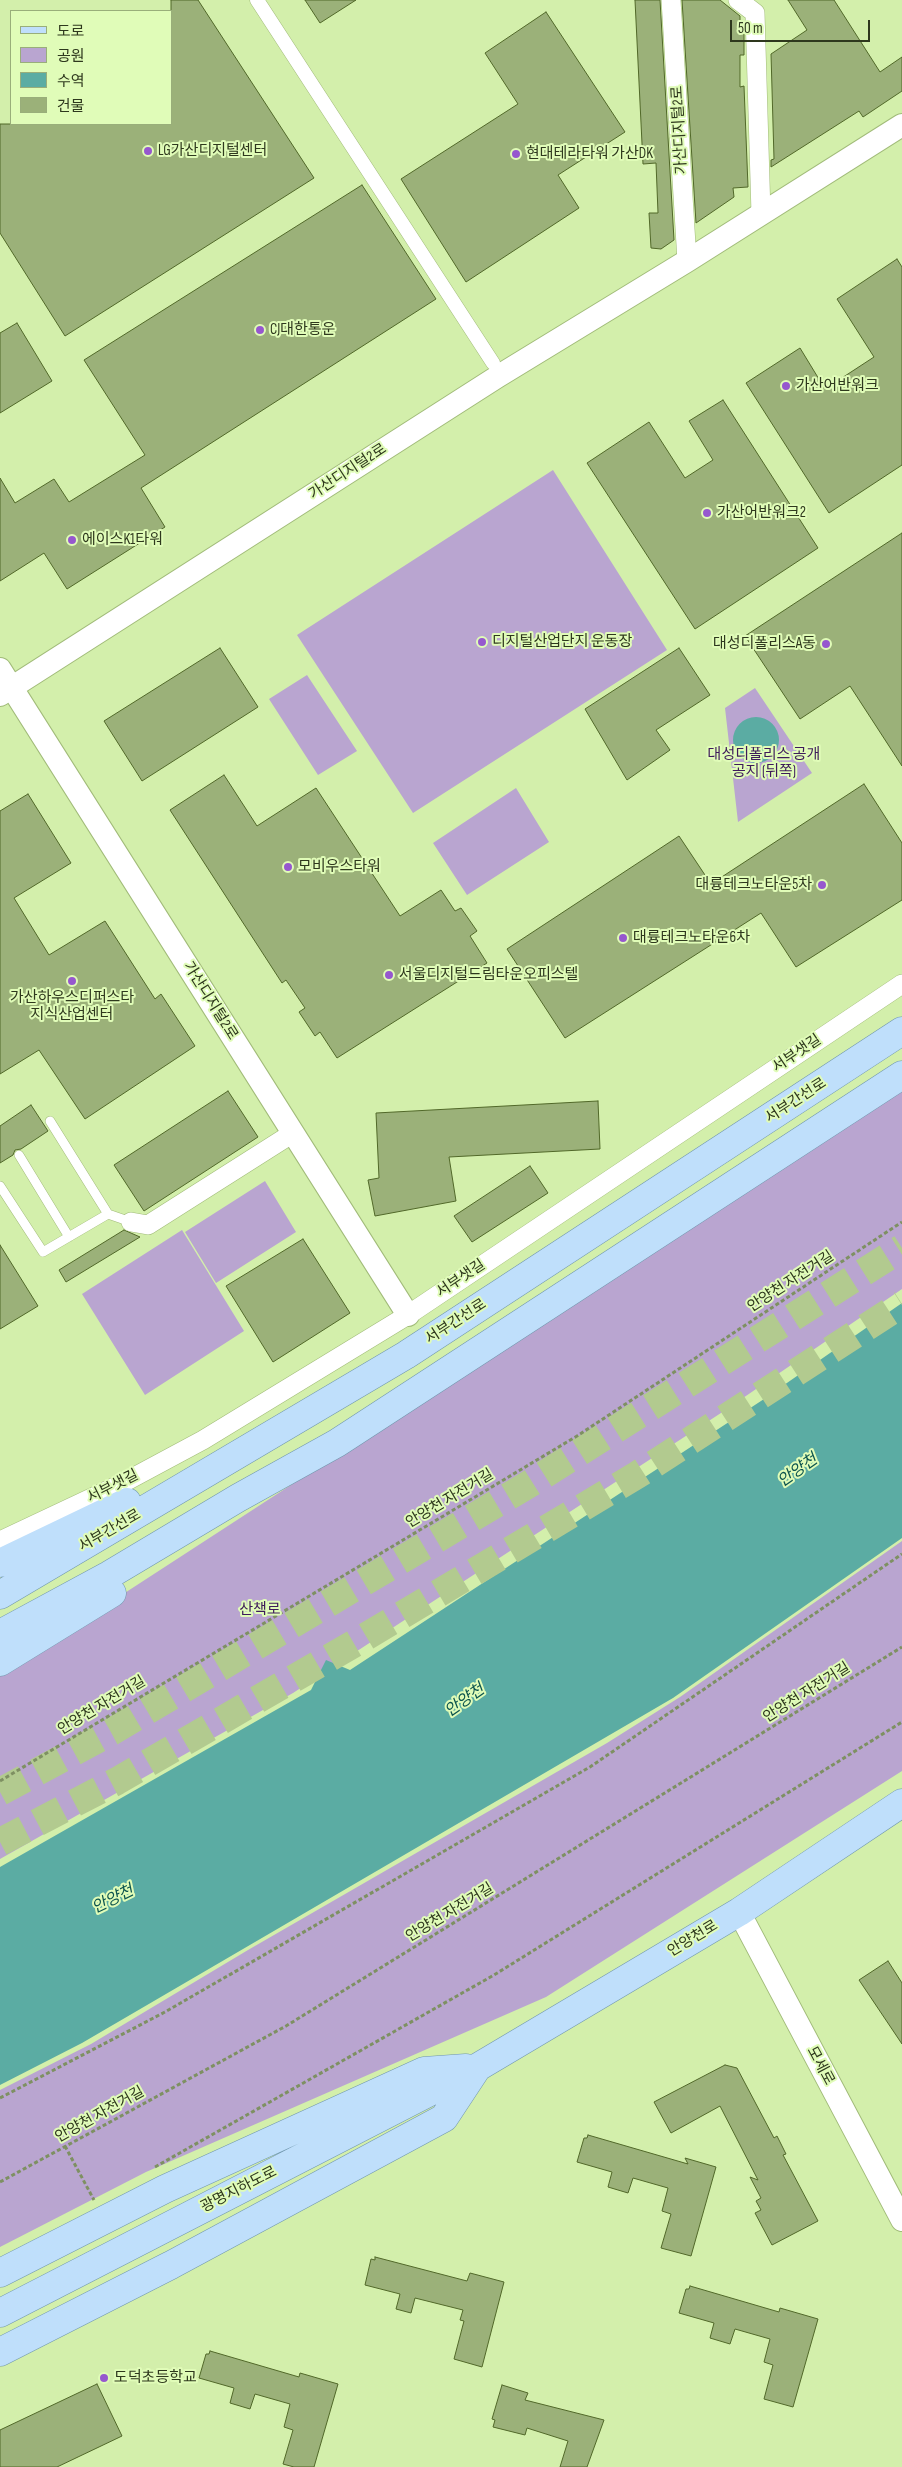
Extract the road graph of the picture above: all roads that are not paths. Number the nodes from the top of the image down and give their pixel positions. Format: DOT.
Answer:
graph roads {
  1 [pos="257,0"];
  2 [pos="671,0"];
  3 [pos="738,0"];
  4 [pos="902,125"];
  5 [pos="761,214"];
  6 [pos="687,261"];
  7 [pos="493,363"];
  8 [pos="4,683"];
  9 [pos="902,984"];
  10 [pos="902,1031"];
  11 [pos="902,1076"];
  12 [pos="50,1121"];
  13 [pos="293,1133"];
  14 [pos="19,1155"];
  15 [pos="0,1186"];
  16 [pos="108,1214"];
  17 [pos="131,1222"];
  18 [pos="69,1237"];
  19 [pos="408,1315"];
  20 [pos="320,1408"];
  21 [pos="337,1443"];
  22 [pos="0,1541"];
  23 [pos="0,1563"];
  24 [pos="0,1595"];
  25 [pos="0,1634"];
  26 [pos="0,1662"];
  27 [pos="902,1803"];
  28 [pos="739,1912"];
  29 [pos="478,2067"];
  30 [pos="902,2220"];
  31 [pos="0,2273"];
  32 [pos="0,2313"];
  33 [pos="0,2352"];
  1 -- 7 [label="street"];
  2 -- 6 [label="street, 가산디지털2로"];
  3 -- 5 [label="street"];
  4 -- 5 [label="street, 가산디지털2로"];
  5 -- 6 [label="street, 가산디지털2로"];
  6 -- 8 [label="street, 가산디지털2로"];
  8 -- 13 [label="street, 가산디지털2로"];
  9 -- 19 [label="street, 서부샛길"];
  10 -- 20 [label="main road, 서부간선로"];
  11 -- 21 [label="main road"];
  12 -- 16 [label="lane"];
  13 -- 17 [label="street"];
  13 -- 19 [label="street, 가산디지털2로"];
  14 -- 18 [label="lane"];
  15 -- 18 [label="lane"];
  16 -- 17 [label="lane"];
  16 -- 18 [label="lane"];
  19 -- 22 [label="street, 서부샛길"];
  20 -- 23 [label="main road"];
  20 -- 24 [label="main road, 서부간선로"];
  21 -- 25 [label="main road"];
  21 -- 26 [label="main road"];
  27 -- 28 [label="main road, 안양천로"];
  28 -- 29 [label="main road, 안양천로"];
  28 -- 30 [label="street, 모세로"];
  29 -- 31 [label="main road"];
  29 -- 32 [label="main road, 광명지하도로"];
  29 -- 33 [label="main road"];
}
